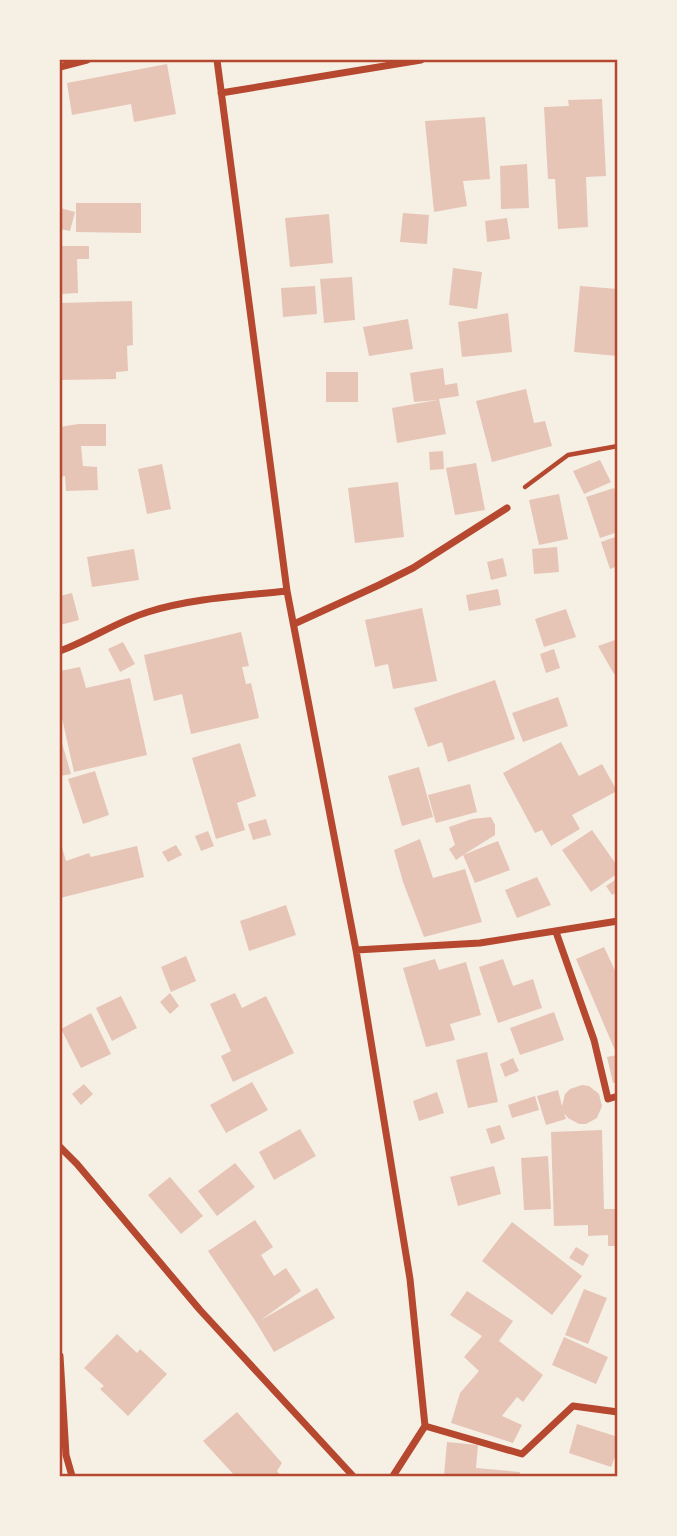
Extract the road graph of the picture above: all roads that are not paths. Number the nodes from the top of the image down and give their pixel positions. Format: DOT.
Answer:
graph roads {
  1 [pos="87,60"];
  2 [pos="217,60"];
  3 [pos="421,60"];
  4 [pos="60,67"];
  5 [pos="221,93"];
  6 [pos="507,508"];
  7 [pos="287,591"];
  8 [pos="294,624"];
  9 [pos="60,651"];
  10 [pos="618,921"];
  11 [pos="556,932"];
  12 [pos="356,950"];
  13 [pos="618,1096"];
  14 [pos="60,1147"];
  15 [pos="60,1356"];
  16 [pos="618,1412"];
  17 [pos="425,1426"];
  18 [pos="72,1476"];
  19 [pos="353,1476"];
  20 [pos="393,1476"];
  1 -- 4 [label="street"];
  2 -- 5 [label="street"];
  3 -- 5 [label="street"];
  5 -- 7 [label="street"];
  6 -- 8 [label="street"];
  7 -- 8 [label="street"];
  7 -- 9 [label="street"];
  8 -- 12 [label="street"];
  10 -- 11 [label="street"];
  11 -- 12 [label="street"];
  11 -- 13 [label="street"];
  12 -- 17 [label="street"];
  14 -- 19 [label="street"];
  15 -- 18 [label="street"];
  16 -- 17 [label="street"];
  17 -- 20 [label="street"];
}
